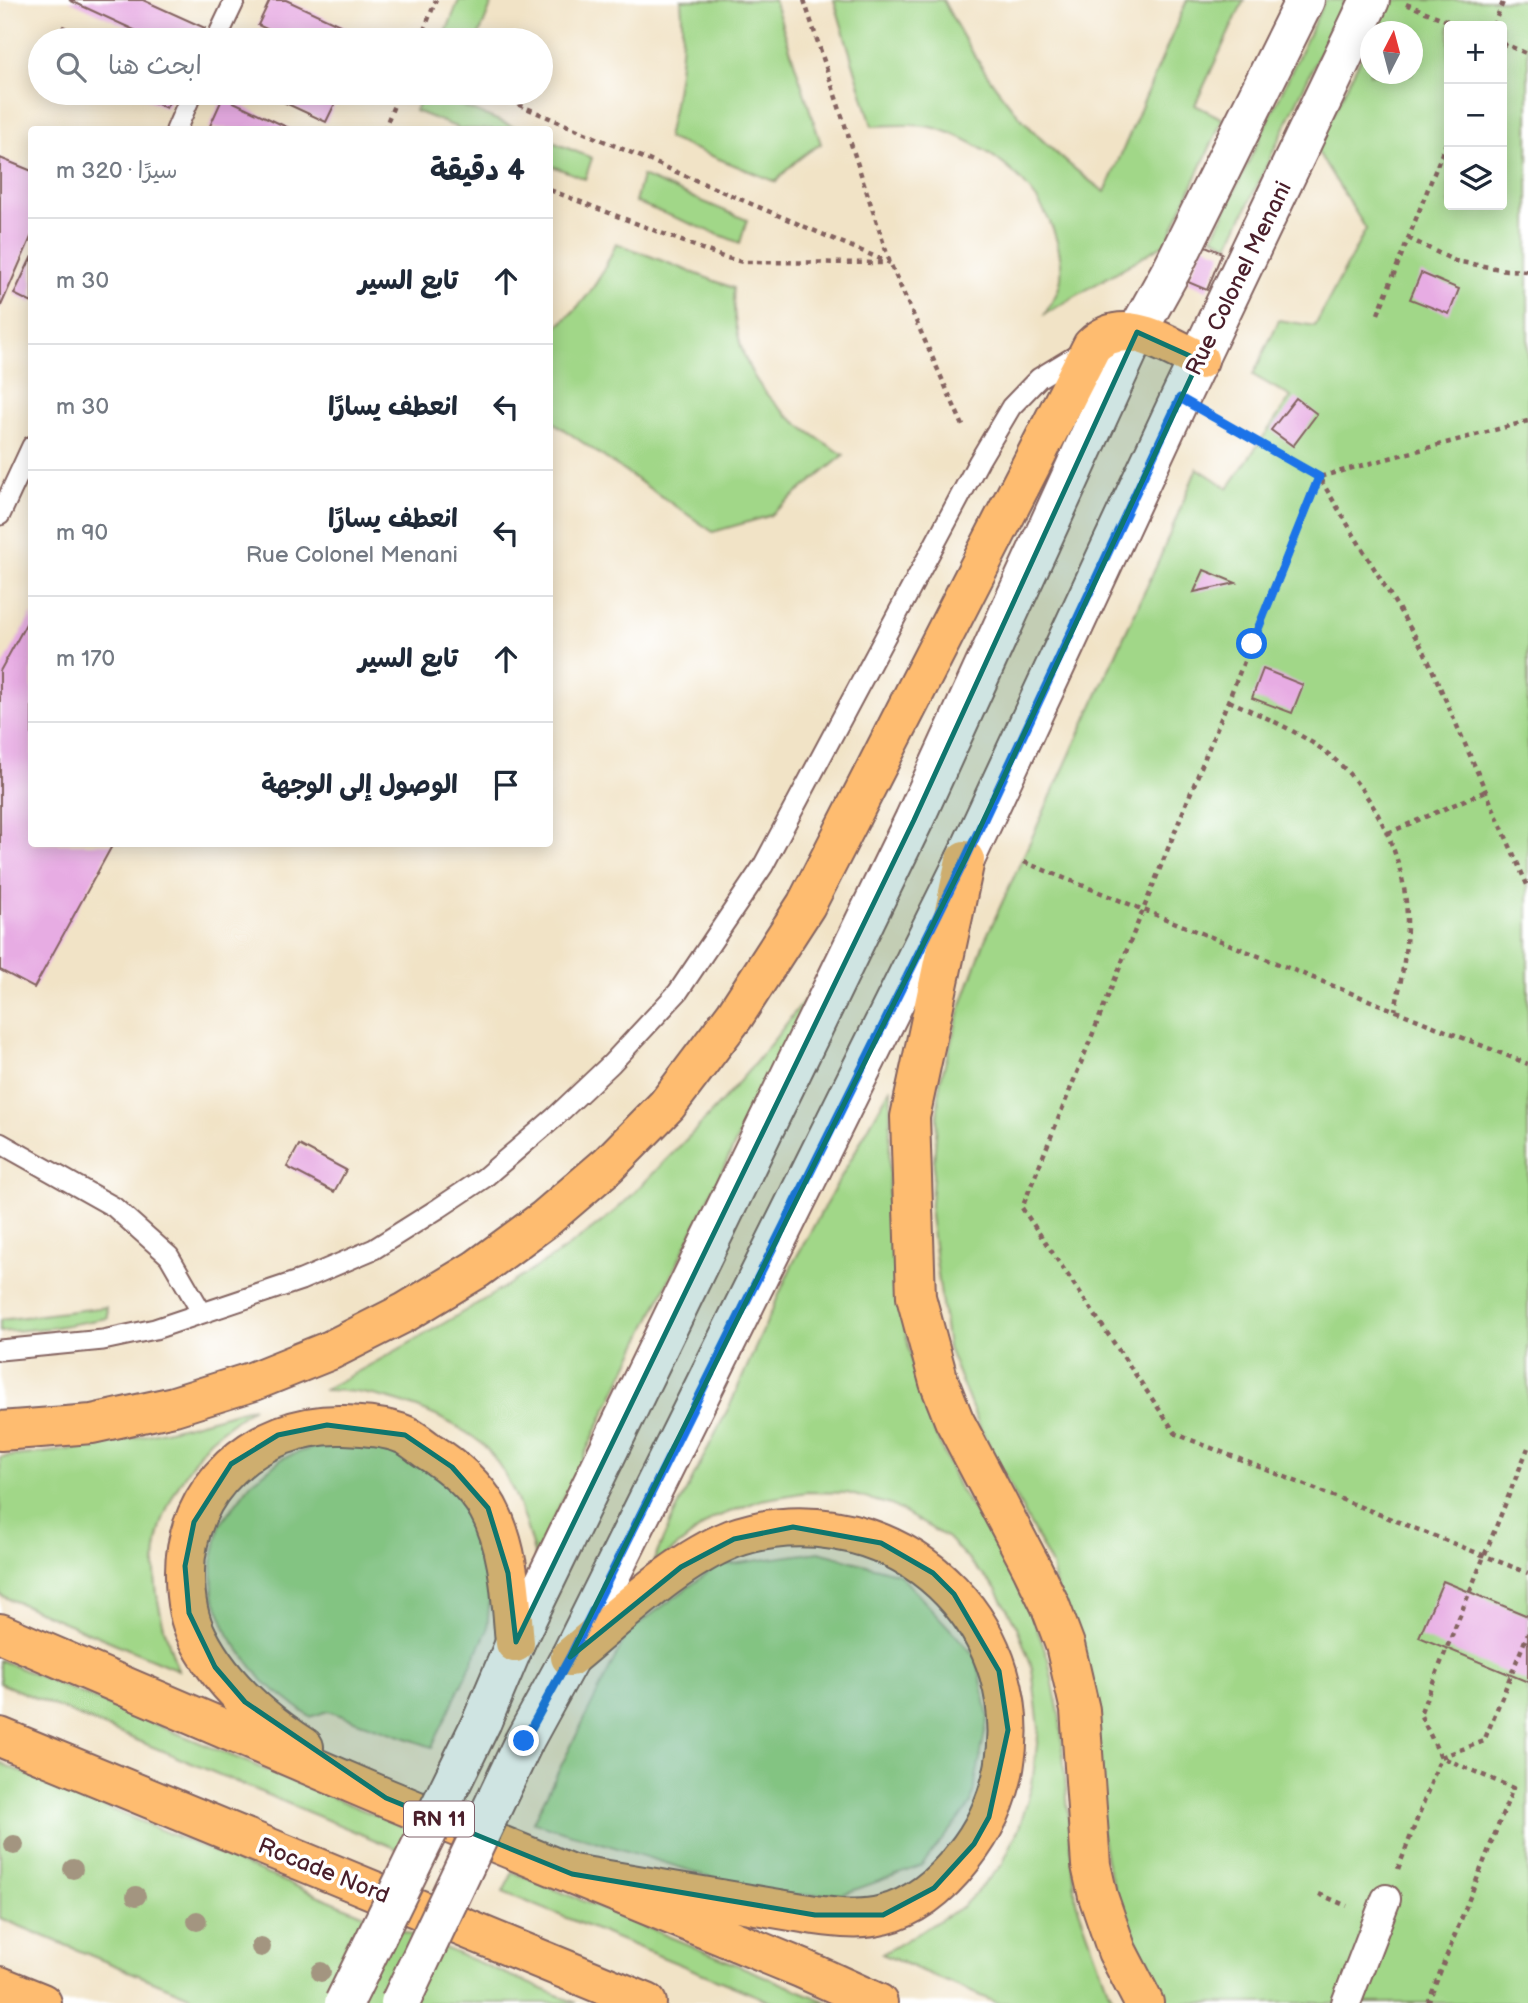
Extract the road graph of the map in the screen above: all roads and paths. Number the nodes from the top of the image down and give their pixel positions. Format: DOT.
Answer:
graph roads {
  1 [pos="235,0"];
  2 [pos="436,0"];
  3 [pos="804,0"];
  4 [pos="1305,0"];
  5 [pos="1370,0"];
  6 [pos="1504,0"];
  7 [pos="1397,1"];
  8 [pos="1447,21"];
  9 [pos="1495,21"];
  10 [pos="222,28"];
  11 [pos="425,28"];
  12 [pos="1507,45"];
  13 [pos="1528,54"];
  14 [pos="187,105"];
  15 [pos="394,105"];
  16 [pos="519,105"];
  17 [pos="178,126"];
  18 [pos="386,126"];
  19 [pos="1445,147"];
  20 [pos="553,191"];
  21 [pos="1408,238"];
  22 [pos="890,263"];
  23 [pos="1528,271"];
  24 [pos="1378,314"];
  25 [pos="1137,332"];
  26 [pos="1092,346"];
  27 [pos="1199,360"];
  28 [pos="1180,398"];
  29 [pos="1528,421"];
  30 [pos="28,455"];
  31 [pos="979,461"];
  32 [pos="1319,477"];
  33 [pos="0,515"];
  34 [pos="1229,701"];
  35 [pos="1486,791"];
  36 [pos="1388,833"];
  37 [pos="965,860"];
  38 [pos="1024,862"];
  39 [pos="1528,887"];
  40 [pos="1144,910"];
  41 [pos="1395,1010"];
  42 [pos="1528,1064"];
  43 [pos="0,1143"];
  44 [pos="202,1313"];
  45 [pos="0,1350"];
  46 [pos="0,1431"];
  47 [pos="1528,1448"];
  48 [pos="1484,1556"];
  49 [pos="1528,1573"];
  50 [pos="0,1633"];
  51 [pos="1528,1633"];
  52 [pos="516,1643"];
  53 [pos="570,1657"];
  54 [pos="0,1737"];
  55 [pos="1441,1757"];
  56 [pos="386,1798"];
  57 [pos="572,1874"];
  58 [pos="1386,1899"];
  59 [pos="0,1986"];
  60 [pos="42,2003"];
  61 [pos="344,2003"];
  62 [pos="400,2003"];
  63 [pos="647,2003"];
  64 [pos="878,2003"];
  65 [pos="1144,2003"];
  66 [pos="1346,2003"];
  67 [pos="1428,2003"];
  1 -- 10 [label="lane"];
  2 -- 11 [label="path"];
  3 -- 22 [label="path"];
  4 -- 25 [label="street"];
  5 -- 27 [label="street, Rue Colonel Menani"];
  6 -- 9 [label="path"];
  7 -- 8 [label="path"];
  12 -- 13 [label="path"];
  14 -- 17 [label="lane"];
  15 -- 18 [label="path"];
  16 -- 22 [label="path"];
  19 -- 21 [label="path"];
  20 -- 22 [label="path"];
  21 -- 23 [label="path"];
  21 -- 24 [label="path"];
  22 -- 31 [label="path"];
  25 -- 26 [label="highway"];
  25 -- 27 [label="highway"];
  25 -- 52 [label="street"];
  26 -- 31 [label="lane"];
  26 -- 46 [label="highway"];
  27 -- 28 [label="street, Rue Colonel Menani"];
  28 -- 32 [label="path"];
  28 -- 37 [label="street, Rue Colonel Menani"];
  29 -- 32 [label="path"];
  30 -- 33 [label="lane"];
  31 -- 44 [label="lane"];
  32 -- 34 [label="path"];
  32 -- 35 [label="path"];
  34 -- 36 [label="path"];
  34 -- 40 [label="path"];
  35 -- 36 [label="path"];
  35 -- 39 [label="path"];
  36 -- 41 [label="path"];
  37 -- 53 [label="street, Rue Colonel Menani"];
  37 -- 65 [label="highway"];
  38 -- 40 [label="path"];
  40 -- 41 [label="path"];
  40 -- 48 [label="path"];
  41 -- 42 [label="path"];
  43 -- 44 [label="lane"];
  44 -- 45 [label="lane"];
  47 -- 48 [label="path"];
  48 -- 49 [label="path"];
  48 -- 55 [label="path"];
  50 -- 56 [label="highway, RN 11"];
  51 -- 55 [label="path"];
  52 -- 56 [label="highway"];
  52 -- 61 [label="street, bridge"];
  53 -- 57 [label="highway"];
  53 -- 62 [label="street, Rue Colonel Menani, bridge"];
  54 -- 63 [label="highway, Rocade Nord"];
  55 -- 58 [label="path"];
  55 -- 67 [label="path"];
  56 -- 57 [label="highway, RN 11"];
  57 -- 64 [label="highway, RN 11"];
  58 -- 66 [label="street"];
  59 -- 60 [label="highway"];
}
